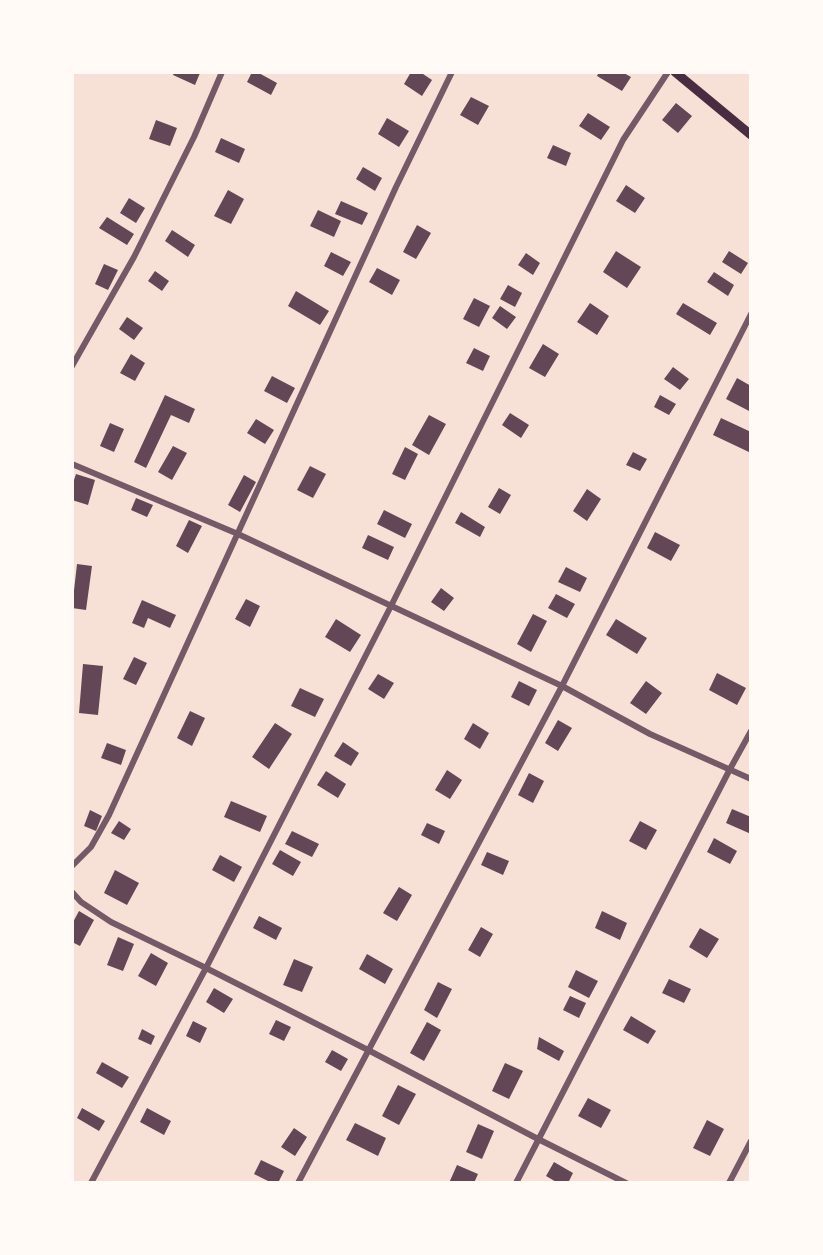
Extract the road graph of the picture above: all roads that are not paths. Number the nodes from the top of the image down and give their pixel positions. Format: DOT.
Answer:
graph roads {
  1 [pos="222,72"];
  2 [pos="452,72"];
  3 [pos="668,72"];
  4 [pos="675,72"];
  5 [pos="751,135"];
  6 [pos="751,314"];
  7 [pos="72,366"];
  8 [pos="72,464"];
  9 [pos="238,534"];
  10 [pos="391,606"];
  11 [pos="562,686"];
  12 [pos="751,731"];
  13 [pos="730,769"];
  14 [pos="751,779"];
  15 [pos="72,866"];
  16 [pos="72,892"];
  17 [pos="206,968"];
  18 [pos="368,1050"];
  19 [pos="538,1139"];
  20 [pos="751,1141"];
  21 [pos="91,1183"];
  22 [pos="298,1183"];
  23 [pos="516,1183"];
  24 [pos="626,1183"];
  25 [pos="729,1183"];
  1 -- 7 [label="street"];
  2 -- 9 [label="street"];
  3 -- 10 [label="street"];
  4 -- 5 [label="main road"];
  6 -- 11 [label="street"];
  8 -- 9 [label="street"];
  9 -- 10 [label="street"];
  9 -- 15 [label="street"];
  10 -- 11 [label="street"];
  10 -- 17 [label="street"];
  11 -- 13 [label="street"];
  11 -- 18 [label="street"];
  12 -- 13 [label="street"];
  13 -- 14 [label="street"];
  13 -- 19 [label="street"];
  16 -- 17 [label="street"];
  17 -- 18 [label="street"];
  17 -- 21 [label="street"];
  18 -- 19 [label="street"];
  18 -- 22 [label="street"];
  19 -- 23 [label="street"];
  19 -- 24 [label="street"];
  20 -- 25 [label="street"];
}
